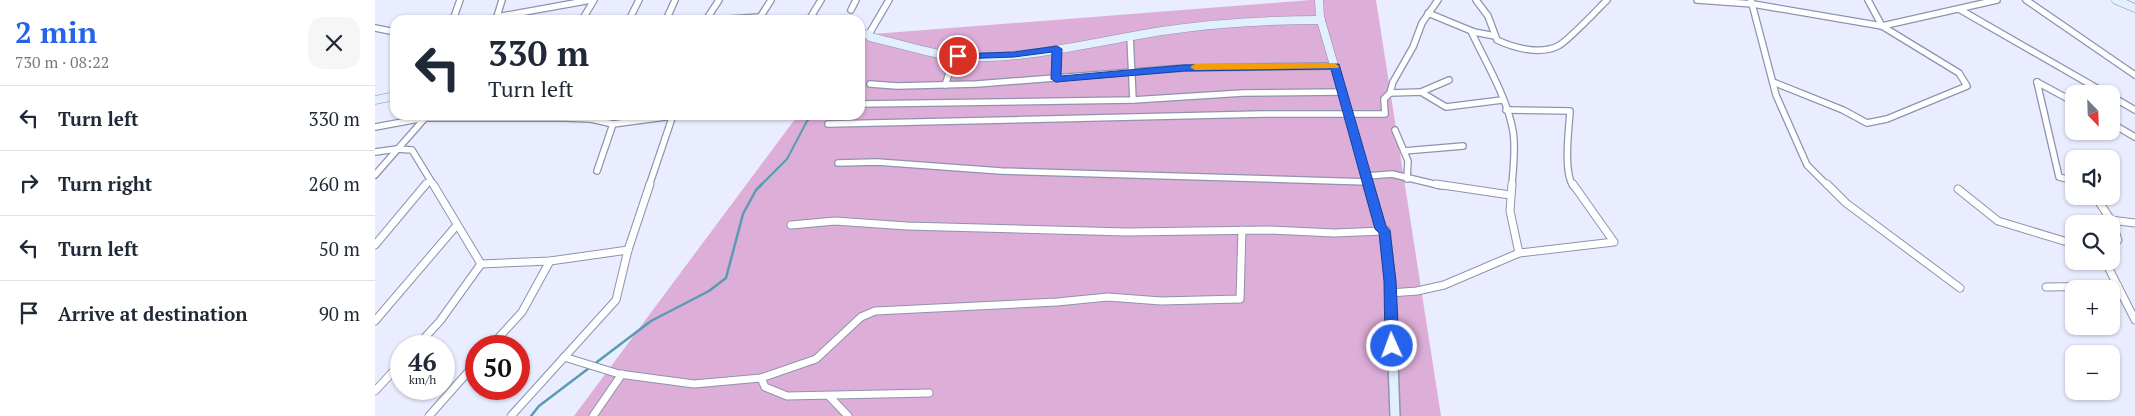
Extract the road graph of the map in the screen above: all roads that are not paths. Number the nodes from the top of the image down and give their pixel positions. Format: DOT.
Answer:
graph roads {
  1 [pos="460,0"];
  2 [pos="502,0"];
  3 [pos="592,0"];
  4 [pos="639,0"];
  5 [pos="675,0"];
  6 [pos="719,0"];
  7 [pos="771,0"];
  8 [pos="821,0"];
  9 [pos="856,0"];
  10 [pos="889,0"];
  11 [pos="1321,0"];
  12 [pos="1438,0"];
  13 [pos="1476,0"];
  14 [pos="1607,0"];
  15 [pos="1697,0"];
  16 [pos="1868,0"];
  17 [pos="1997,0"];
  18 [pos="2026,0"];
  19 [pos="2116,0"];
  20 [pos="1752,2"];
  21 [pos="2135,8"];
  22 [pos="1959,9"];
  23 [pos="851,10"];
  24 [pos="1428,12"];
  25 [pos="455,15"];
  26 [pos="498,15"];
  27 [pos="517,15"];
  28 [pos="584,15"];
  29 [pos="632,15"];
  30 [pos="668,15"];
  31 [pos="709,15"];
  32 [pos="762,15"];
  33 [pos="812,15"];
  34 [pos="1321,20"];
  35 [pos="1882,26"];
  36 [pos="375,28"];
  37 [pos="390,31"];
  38 [pos="1471,31"];
  39 [pos="865,34"];
  40 [pos="869,34"];
  41 [pos="1130,36"];
  42 [pos="1495,36"];
  43 [pos="1057,49"];
  44 [pos="955,56"];
  45 [pos="1335,66"];
  46 [pos="1133,72"];
  47 [pos="2135,75"];
  48 [pos="1056,79"];
  49 [pos="1449,80"];
  50 [pos="1773,82"];
  51 [pos="870,84"];
  52 [pos="945,85"];
  53 [pos="2091,85"];
  54 [pos="1343,92"];
  55 [pos="1421,92"];
  56 [pos="1390,93"];
  57 [pos="390,97"];
  58 [pos="2065,97"];
  59 [pos="375,100"];
  60 [pos="1133,100"];
  61 [pos="1502,100"];
  62 [pos="2120,101"];
  63 [pos="865,104"];
  64 [pos="1506,110"];
  65 [pos="2135,110"];
  66 [pos="1350,117"];
  67 [pos="411,120"];
  68 [pos="423,120"];
  69 [pos="595,120"];
  70 [pos="643,120"];
  71 [pos="672,120"];
  72 [pos="613,124"];
  73 [pos="828,124"];
  74 [pos="375,127"];
  75 [pos="2120,128"];
  76 [pos="1395,130"];
  77 [pos="2135,137"];
  78 [pos="1463,146"];
  79 [pos="397,149"];
  80 [pos="1404,151"];
  81 [pos="375,152"];
  82 [pos="838,163"];
  83 [pos="597,171"];
  84 [pos="375,175"];
  85 [pos="1368,179"];
  86 [pos="1407,179"];
  87 [pos="2065,179"];
  88 [pos="430,180"];
  89 [pos="1958,189"];
  90 [pos="1510,195"];
  91 [pos="2120,221"];
  92 [pos="2135,223"];
  93 [pos="457,225"];
  94 [pos="791,225"];
  95 [pos="1242,230"];
  96 [pos="1385,231"];
  97 [pos="2065,241"];
  98 [pos="375,245"];
  99 [pos="628,250"];
  100 [pos="1519,253"];
  101 [pos="550,261"];
  102 [pos="481,264"];
  103 [pos="2046,286"];
  104 [pos="2065,286"];
  105 [pos="1960,288"];
  106 [pos="2120,290"];
  107 [pos="1390,293"];
  108 [pos="2135,320"];
  109 [pos="375,321"];
  110 [pos="427,335"];
  111 [pos="501,335"];
  112 [pos="564,357"];
  113 [pos="621,374"];
  114 [pos="390,375"];
  115 [pos="465,375"];
  116 [pos="761,378"];
  117 [pos="375,391"];
  118 [pos="929,393"];
  119 [pos="829,396"];
  120 [pos="429,416"];
  121 [pos="511,416"];
  122 [pos="593,416"];
  123 [pos="848,416"];
  124 [pos="1395,416"];
  1 -- 25 [label="street"];
  2 -- 26 [label="street"];
  3 -- 27 [label="street"];
  3 -- 28 [label="street"];
  4 -- 29 [label="street"];
  5 -- 30 [label="street"];
  6 -- 31 [label="street"];
  7 -- 32 [label="street"];
  8 -- 33 [label="street"];
  9 -- 23 [label="street"];
  10 -- 40 [label="street"];
  11 -- 34 [label="main road"];
  12 -- 24 [label="street"];
  13 -- 42 [label="street"];
  14 -- 42 [label="street"];
  15 -- 20 [label="street"];
  16 -- 35 [label="street"];
  17 -- 22 [label="street"];
  18 -- 47 [label="street"];
  19 -- 21 [label="main road"];
  20 -- 35 [label="street"];
  20 -- 50 [label="street"];
  22 -- 35 [label="street"];
  22 -- 53 [label="street"];
  24 -- 38 [label="street"];
  24 -- 56 [label="street"];
  34 -- 41 [label="main road"];
  34 -- 45 [label="main road"];
  35 -- 50 [label="street"];
  36 -- 37 [label="street"];
  38 -- 42 [label="street"];
  38 -- 61 [label="street"];
  39 -- 40 [label="main road"];
  40 -- 44 [label="main road"];
  41 -- 43 [label="main road"];
  41 -- 46 [label="street"];
  43 -- 44 [label="main road"];
  43 -- 48 [label="street"];
  44 -- 52 [label="street"];
  45 -- 46 [label="street"];
  45 -- 54 [label="main road"];
  46 -- 48 [label="street"];
  46 -- 60 [label="street"];
  48 -- 52 [label="street"];
  49 -- 55 [label="street"];
  50 -- 105 [label="street"];
  51 -- 52 [label="street"];
  54 -- 60 [label="street"];
  54 -- 66 [label="main road"];
  55 -- 56 [label="street"];
  55 -- 61 [label="street"];
  56 -- 66 [label="street"];
  57 -- 59 [label="main road"];
  58 -- 87 [label="street"];
  60 -- 63 [label="street"];
  61 -- 64 [label="street"];
  62 -- 65 [label="street"];
  64 -- 90 [label="street"];
  64 -- 100 [label="street"];
  66 -- 73 [label="street"];
  66 -- 85 [label="main road"];
  67 -- 74 [label="street"];
  68 -- 79 [label="street"];
  69 -- 72 [label="street"];
  70 -- 72 [label="street"];
  71 -- 99 [label="street"];
  72 -- 83 [label="street"];
  75 -- 77 [label="street"];
  76 -- 80 [label="street"];
  78 -- 80 [label="street"];
  79 -- 81 [label="street"];
  79 -- 84 [label="street"];
  79 -- 88 [label="street"];
  80 -- 86 [label="street"];
  82 -- 85 [label="street"];
  85 -- 86 [label="street"];
  85 -- 96 [label="main road"];
  86 -- 90 [label="street"];
  88 -- 93 [label="street"];
  88 -- 98 [label="street"];
  89 -- 97 [label="street"];
  90 -- 100 [label="street"];
  91 -- 92 [label="street"];
  93 -- 102 [label="street"];
  93 -- 109 [label="street"];
  94 -- 95 [label="street"];
  95 -- 96 [label="street"];
  95 -- 116 [label="street"];
  96 -- 107 [label="main road"];
  99 -- 101 [label="street"];
  99 -- 112 [label="street"];
  100 -- 107 [label="street"];
  101 -- 102 [label="street"];
  101 -- 111 [label="street"];
  102 -- 110 [label="street"];
  103 -- 104 [label="street"];
  106 -- 108 [label="street"];
  107 -- 124 [label="main road"];
  112 -- 113 [label="street"];
  112 -- 121 [label="street"];
  113 -- 116 [label="street"];
  113 -- 122 [label="street"];
  114 -- 117 [label="street"];
  115 -- 120 [label="street"];
  116 -- 119 [label="street"];
  118 -- 119 [label="street"];
  119 -- 123 [label="street"];
}
